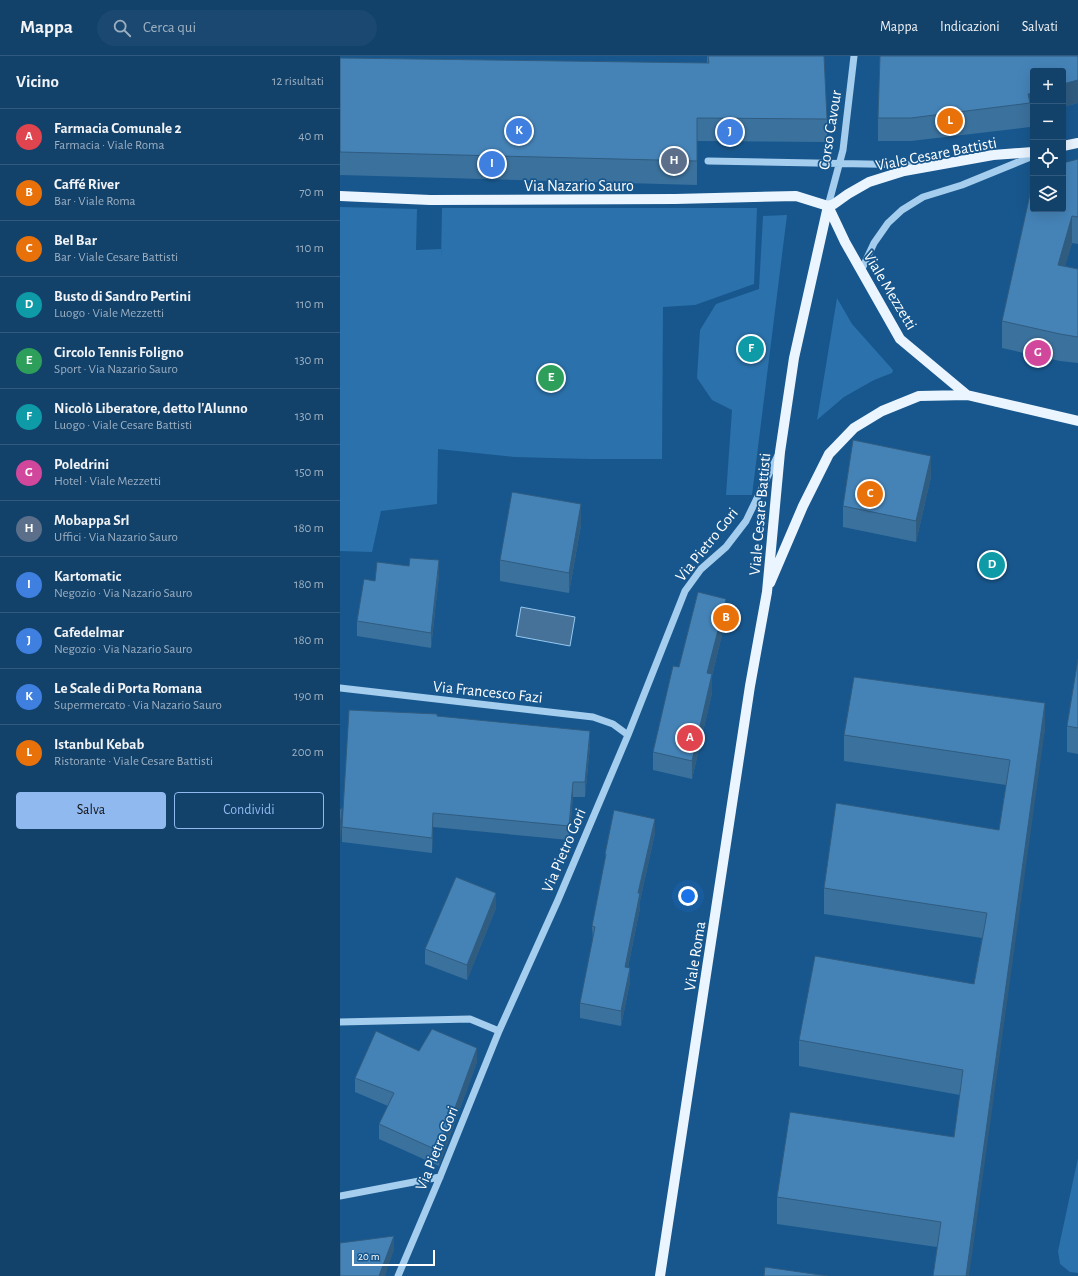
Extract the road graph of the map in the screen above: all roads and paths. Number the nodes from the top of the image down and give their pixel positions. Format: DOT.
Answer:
graph roads {
  1 [pos="854,56"];
  2 [pos="1078,143"];
  3 [pos="1066,145"];
  4 [pos="1030,152"];
  5 [pos="1030,157"];
  6 [pos="708,161"];
  7 [pos="840,164"];
  8 [pos="935,166"];
  9 [pos="340,196"];
  10 [pos="828,206"];
  11 [pos="861,271"];
  12 [pos="967,395"];
  13 [pos="1078,421"];
  14 [pos="780,452"];
  15 [pos="766,592"];
  16 [pos="340,688"];
  17 [pos="628,735"];
  18 [pos="340,1022"];
  19 [pos="499,1031"];
  20 [pos="440,1177"];
  21 [pos="340,1196"];
  22 [pos="398,1276"];
  23 [pos="660,1276"];
  1 -- 7 [label="street, Corso Cavour"];
  2 -- 3 [label="main road"];
  4 -- 8 [label="main road, Viale Cesare Battisti"];
  5 -- 11 [label="street, Viale Cesare Battisti"];
  6 -- 7 [label="street"];
  7 -- 8 [label="street"];
  7 -- 10 [label="street, Corso Cavour"];
  8 -- 10 [label="main road, Viale Cesare Battisti"];
  9 -- 10 [label="main road, Via Nazario Sauro"];
  10 -- 11 [label="main road, Viale Mezzetti"];
  10 -- 14 [label="main road, Viale Cesare Battisti"];
  11 -- 12 [label="main road, Viale Mezzetti"];
  12 -- 13 [label="main road, Viale Mezzetti"];
  12 -- 15 [label="main road, Viale Cesare Battisti"];
  14 -- 15 [label="main road, Viale Cesare Battisti"];
  14 -- 17 [label="street, Via Pietro Gori"];
  15 -- 23 [label="main road, Viale Roma"];
  16 -- 17 [label="street, Via Francesco Fazi"];
  17 -- 19 [label="street, Via Pietro Gori"];
  18 -- 19 [label="street"];
  19 -- 20 [label="street, Via Pietro Gori"];
  20 -- 21 [label="street"];
  20 -- 22 [label="street, Via Pietro Gori"];
}
